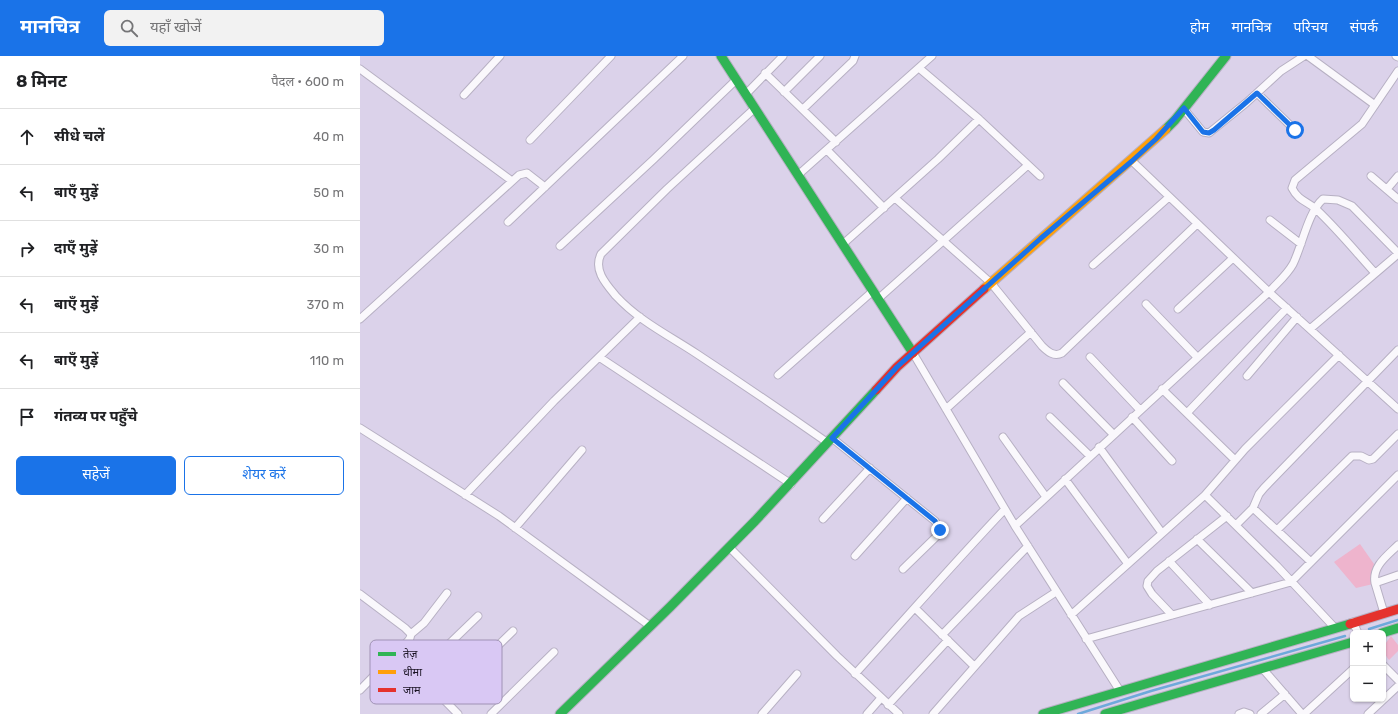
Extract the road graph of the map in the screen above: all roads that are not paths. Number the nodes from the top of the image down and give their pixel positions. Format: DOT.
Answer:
graph roads {
  1 [pos="500,56"];
  2 [pos="611,56"];
  3 [pos="683,56"];
  4 [pos="721,56"];
  5 [pos="783,56"];
  6 [pos="820,56"];
  7 [pos="855,56"];
  8 [pos="932,56"];
  9 [pos="1226,56"];
  10 [pos="1304,56"];
  11 [pos="1308,56"];
  12 [pos="919,68"];
  13 [pos="360,69"];
  14 [pos="1398,71"];
  15 [pos="765,73"];
  16 [pos="736,80"];
  17 [pos="784,92"];
  18 [pos="1257,93"];
  19 [pos="746,94"];
  20 [pos="464,95"];
  21 [pos="1375,105"];
  22 [pos="755,108"];
  23 [pos="1184,108"];
  24 [pos="803,109"];
  25 [pos="979,119"];
  26 [pos="1295,130"];
  27 [pos="530,140"];
  28 [pos="836,142"];
  29 [pos="826,150"];
  30 [pos="1132,161"];
  31 [pos="1028,165"];
  32 [pos="798,175"];
  33 [pos="1040,176"];
  34 [pos="1371,176"];
  35 [pos="1398,176"];
  36 [pos="512,181"];
  37 [pos="545,187"];
  38 [pos="1387,189"];
  39 [pos="1169,197"];
  40 [pos="895,198"];
  41 [pos="1398,199"];
  42 [pos="884,208"];
  43 [pos="1316,208"];
  44 [pos="1270,220"];
  45 [pos="508,222"];
  46 [pos="1197,224"];
  47 [pos="944,241"];
  48 [pos="842,244"];
  49 [pos="1301,244"];
  50 [pos="560,246"];
  51 [pos="1398,254"];
  52 [pos="1233,258"];
  53 [pos="1093,266"];
  54 [pos="1375,273"];
  55 [pos="991,283"];
  56 [pos="1269,292"];
  57 [pos="876,295"];
  58 [pos="1146,304"];
  59 [pos="1286,308"];
  60 [pos="1178,309"];
  61 [pos="640,317"];
  62 [pos="1297,317"];
  63 [pos="360,319"];
  64 [pos="1310,328"];
  65 [pos="1031,332"];
  66 [pos="1398,350"];
  67 [pos="913,352"];
  68 [pos="1339,355"];
  69 [pos="599,357"];
  70 [pos="1090,357"];
  71 [pos="1197,357"];
  72 [pos="778,375"];
  73 [pos="1246,376"];
  74 [pos="1368,382"];
  75 [pos="1063,383"];
  76 [pos="1162,389"];
  77 [pos="946,409"];
  78 [pos="1398,409"];
  79 [pos="1140,410"];
  80 [pos="1187,413"];
  81 [pos="1050,417"];
  82 [pos="1132,417"];
  83 [pos="360,428"];
  84 [pos="1113,434"];
  85 [pos="1398,434"];
  86 [pos="1003,437"];
  87 [pos="830,440"];
  88 [pos="1099,447"];
  89 [pos="582,450"];
  90 [pos="1090,456"];
  91 [pos="1235,460"];
  92 [pos="1172,461"];
  93 [pos="870,468"];
  94 [pos="1398,475"];
  95 [pos="1065,480"];
  96 [pos="791,484"];
  97 [pos="465,495"];
  98 [pos="1205,495"];
  99 [pos="1046,497"];
  100 [pos="907,498"];
  101 [pos="1252,508"];
  102 [pos="1005,509"];
  103 [pos="1227,516"];
  104 [pos="823,519"];
  105 [pos="1236,525"];
  106 [pos="1015,526"];
  107 [pos="516,528"];
  108 [pos="1277,530"];
  109 [pos="1162,533"];
  110 [pos="1197,539"];
  111 [pos="1398,545"];
  112 [pos="1028,546"];
  113 [pos="729,547"];
  114 [pos="855,556"];
  115 [pos="1169,561"];
  116 [pos="1311,562"];
  117 [pos="1128,564"];
  118 [pos="904,569"];
  119 [pos="1398,575"];
  120 [pos="1291,582"];
  121 [pos="1375,582"];
  122 [pos="1056,592"];
  123 [pos="447,593"];
  124 [pos="1252,593"];
  125 [pos="360,594"];
  126 [pos="1210,605"];
  127 [pos="915,608"];
  128 [pos="1398,608"];
  129 [pos="1384,613"];
  130 [pos="1071,615"];
  131 [pos="1172,615"];
  132 [pos="478,616"];
  133 [pos="1353,622"];
  134 [pos="650,626"];
  135 [pos="1335,628"];
  136 [pos="1398,628"];
  137 [pos="1357,630"];
  138 [pos="513,631"];
  139 [pos="1386,632"];
  140 [pos="410,634"];
  141 [pos="945,638"];
  142 [pos="1086,639"];
  143 [pos="409,640"];
  144 [pos="453,640"];
  145 [pos="502,642"];
  146 [pos="1350,643"];
  147 [pos="554,652"];
  148 [pos="974,666"];
  149 [pos="1384,666"];
  150 [pos="1262,668"];
  151 [pos="1350,672"];
  152 [pos="797,674"];
  153 [pos="855,674"];
  154 [pos="370,680"];
  155 [pos="1398,680"];
  156 [pos="1398,686"];
  157 [pos="360,690"];
  158 [pos="1120,691"];
  159 [pos="1285,694"];
  160 [pos="881,698"];
  161 [pos="502,703"];
  162 [pos="447,704"];
  163 [pos="501,704"];
  164 [pos="888,704"];
  165 [pos="458,714"];
  166 [pos="491,714"];
  167 [pos="560,714"];
  168 [pos="762,714"];
  169 [pos="867,714"];
  170 [pos="899,714"];
  171 [pos="933,714"];
  172 [pos="1043,714"];
  173 [pos="1105,714"];
  174 [pos="1239,714"];
  175 [pos="1250,714"];
  176 [pos="1261,714"];
  177 [pos="1303,714"];
  178 [pos="1368,714"];
  1 -- 20 [label="street"];
  2 -- 27 [label="street"];
  3 -- 37 [label="street"];
  4 -- 16 [label="street"];
  5 -- 15 [label="street"];
  6 -- 17 [label="street"];
  7 -- 24 [label="street"];
  8 -- 12 [label="street"];
  9 -- 23 [label="street"];
  10 -- 18 [label="street"];
  11 -- 21 [label="street"];
  12 -- 25 [label="street"];
  12 -- 28 [label="street"];
  13 -- 36 [label="street"];
  14 -- 21 [label="street"];
  15 -- 17 [label="street"];
  15 -- 19 [label="street"];
  16 -- 19 [label="street"];
  16 -- 50 [label="street"];
  17 -- 24 [label="street"];
  18 -- 23 [label="street"];
  18 -- 26 [label="street"];
  19 -- 22 [label="street"];
  21 -- 43 [label="street"];
  22 -- 32 [label="street"];
  22 -- 61 [label="street"];
  23 -- 30 [label="street"];
  24 -- 28 [label="street"];
  25 -- 31 [label="street"];
  25 -- 40 [label="street"];
  28 -- 29 [label="street"];
  29 -- 32 [label="street"];
  29 -- 42 [label="street"];
  30 -- 39 [label="street"];
  30 -- 55 [label="street"];
  31 -- 33 [label="street"];
  31 -- 47 [label="street"];
  32 -- 48 [label="street"];
  34 -- 38 [label="street"];
  35 -- 38 [label="street"];
  36 -- 37 [label="street"];
  36 -- 63 [label="street"];
  37 -- 45 [label="street"];
  38 -- 41 [label="street"];
  39 -- 46 [label="street"];
  39 -- 53 [label="street"];
  40 -- 42 [label="street"];
  40 -- 47 [label="street"];
  42 -- 48 [label="street"];
  43 -- 49 [label="street"];
  43 -- 51 [label="street"];
  43 -- 54 [label="street"];
  44 -- 49 [label="street"];
  46 -- 52 [label="street"];
  46 -- 65 [label="street"];
  47 -- 55 [label="street"];
  47 -- 57 [label="street"];
  48 -- 57 [label="street"];
  49 -- 56 [label="street"];
  51 -- 54 [label="street"];
  52 -- 56 [label="street"];
  52 -- 60 [label="street"];
  54 -- 64 [label="street"];
  55 -- 65 [label="street"];
  55 -- 67 [label="street"];
  56 -- 59 [label="street"];
  56 -- 71 [label="street"];
  57 -- 67 [label="street"];
  57 -- 72 [label="street"];
  58 -- 71 [label="street"];
  59 -- 62 [label="street"];
  59 -- 80 [label="street"];
  61 -- 69 [label="street"];
  61 -- 87 [label="street"];
  62 -- 64 [label="street"];
  62 -- 73 [label="street"];
  64 -- 68 [label="street"];
  65 -- 77 [label="street"];
  66 -- 74 [label="street"];
  67 -- 77 [label="street"];
  67 -- 87 [label="street"];
  68 -- 74 [label="street"];
  68 -- 91 [label="street"];
  69 -- 96 [label="street"];
  69 -- 97 [label="street"];
  70 -- 79 [label="street"];
  71 -- 76 [label="street"];
  74 -- 78 [label="street"];
  74 -- 101 [label="street"];
  75 -- 84 [label="street"];
  76 -- 79 [label="street"];
  76 -- 80 [label="street"];
  77 -- 102 [label="street"];
  79 -- 82 [label="street"];
  80 -- 91 [label="street"];
  81 -- 90 [label="street"];
  82 -- 84 [label="street"];
  82 -- 92 [label="street"];
  83 -- 97 [label="street"];
  84 -- 88 [label="street"];
  85 -- 108 [label="street"];
  86 -- 99 [label="street"];
  87 -- 93 [label="street"];
  87 -- 96 [label="street"];
  88 -- 90 [label="street"];
  88 -- 109 [label="street"];
  89 -- 107 [label="street"];
  90 -- 95 [label="street"];
  91 -- 98 [label="street"];
  93 -- 100 [label="street"];
  93 -- 104 [label="street"];
  94 -- 116 [label="street"];
  95 -- 99 [label="street"];
  95 -- 117 [label="street"];
  96 -- 113 [label="street"];
  97 -- 107 [label="street"];
  98 -- 103 [label="street"];
  98 -- 109 [label="street"];
  99 -- 106 [label="street"];
  100 -- 114 [label="street"];
  100 -- 118 [label="street"];
  101 -- 105 [label="street"];
  101 -- 108 [label="street"];
  102 -- 106 [label="street"];
  102 -- 127 [label="street"];
  103 -- 105 [label="street"];
  103 -- 110 [label="street"];
  105 -- 120 [label="street"];
  106 -- 112 [label="street"];
  107 -- 134 [label="street"];
  108 -- 116 [label="street"];
  109 -- 117 [label="street"];
  110 -- 115 [label="street"];
  110 -- 124 [label="street"];
  111 -- 121 [label="street"];
  112 -- 122 [label="street"];
  112 -- 141 [label="street"];
  113 -- 134 [label="street"];
  113 -- 153 [label="street"];
  115 -- 126 [label="street"];
  115 -- 131 [label="street"];
  116 -- 120 [label="street"];
  117 -- 130 [label="street"];
  119 -- 121 [label="street"];
  120 -- 124 [label="street"];
  120 -- 135 [label="street"];
  121 -- 129 [label="street"];
  122 -- 130 [label="street"];
  122 -- 148 [label="street"];
  123 -- 140 [label="street"];
  124 -- 126 [label="street"];
  125 -- 140 [label="street"];
  126 -- 131 [label="street"];
  127 -- 141 [label="street"];
  127 -- 153 [label="street"];
  128 -- 129 [label="street"];
  129 -- 133 [label="street"];
  130 -- 142 [label="street"];
  131 -- 142 [label="street"];
  132 -- 144 [label="street"];
  133 -- 135 [label="street"];
  133 -- 137 [label="street"];
  134 -- 167 [label="street"];
  135 -- 158 [label="street"];
  136 -- 139 [label="street"];
  138 -- 145 [label="street"];
  140 -- 143 [label="street"];
  141 -- 148 [label="street"];
  141 -- 164 [label="street"];
  142 -- 158 [label="street"];
  146 -- 150 [label="street"];
  147 -- 161 [label="street"];
  148 -- 171 [label="street"];
  149 -- 155 [label="street"];
  150 -- 159 [label="street"];
  150 -- 173 [label="street"];
  151 -- 177 [label="street"];
  152 -- 168 [label="street"];
  153 -- 160 [label="street"];
  154 -- 157 [label="street"];
  156 -- 178 [label="street"];
  158 -- 172 [label="street"];
  159 -- 176 [label="street"];
  159 -- 177 [label="street"];
  160 -- 164 [label="street"];
  160 -- 169 [label="street"];
  162 -- 165 [label="street"];
  163 -- 166 [label="street"];
  164 -- 170 [label="street"];
  174 -- 175 [label="street"];
}
